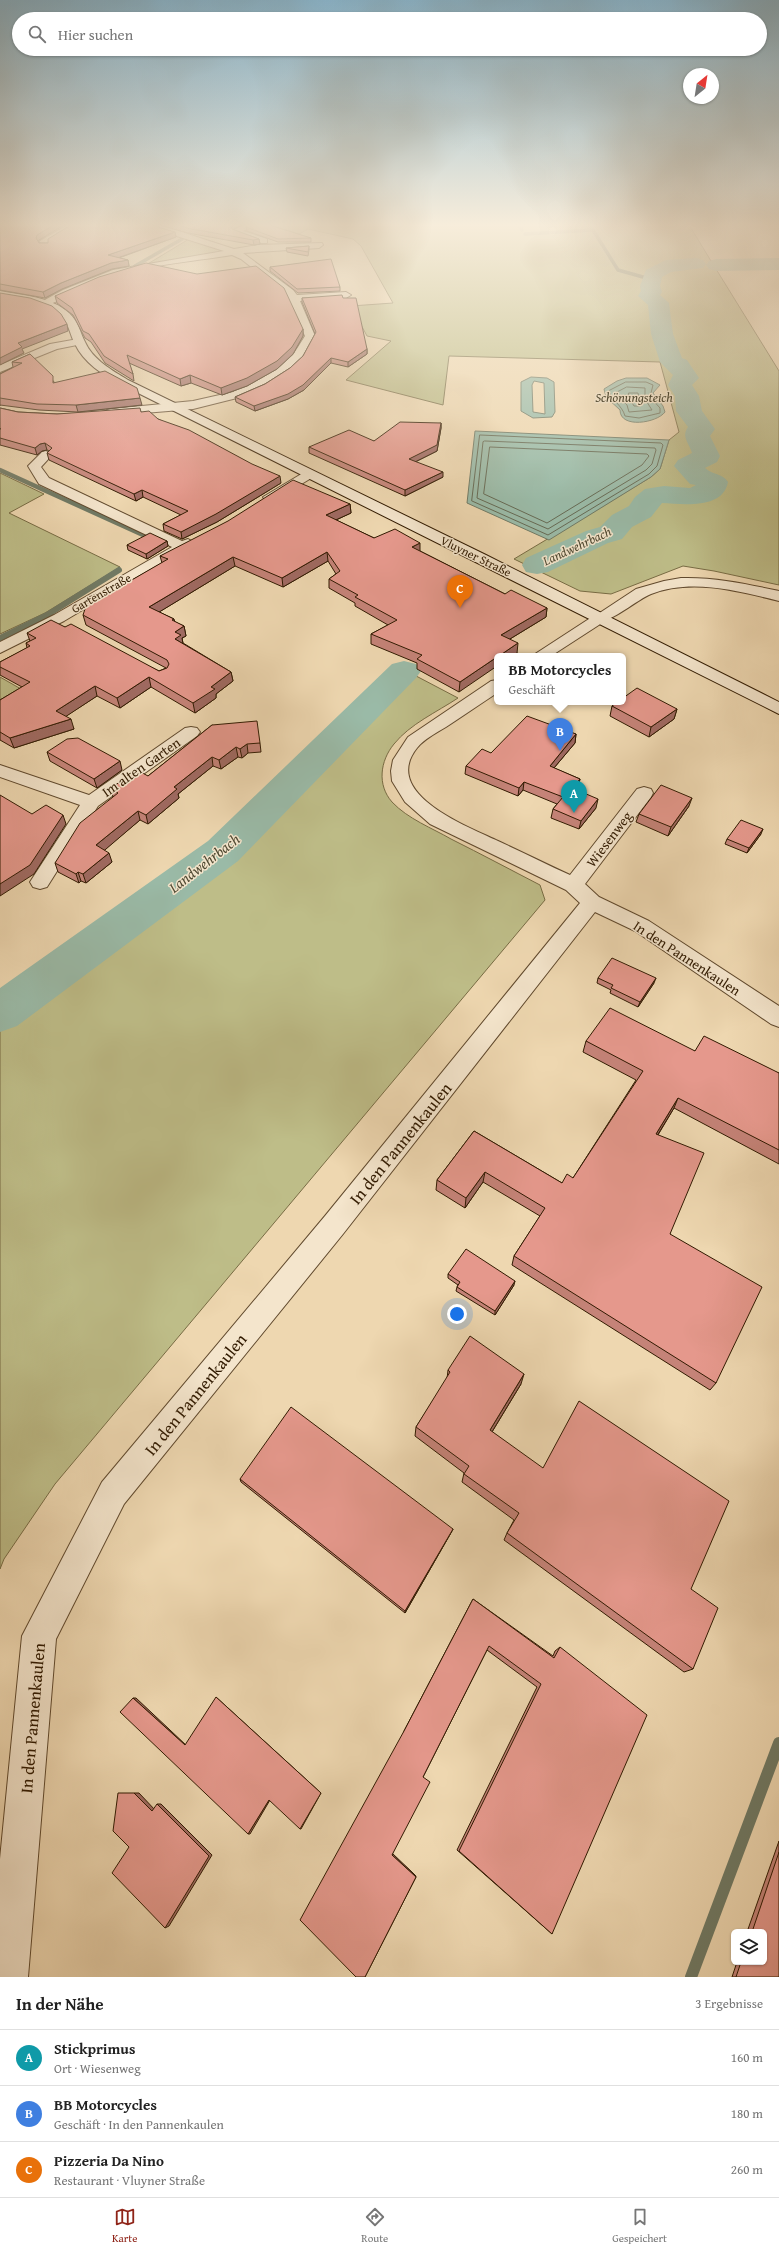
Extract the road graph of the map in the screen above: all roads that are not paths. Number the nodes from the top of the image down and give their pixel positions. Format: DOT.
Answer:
graph roads {
  1 [pos="66,315"];
  2 [pos="299,315"];
  3 [pos="78,342"];
  4 [pos="0,369"];
  5 [pos="172,407"];
  6 [pos="97,415"];
  7 [pos="46,455"];
  8 [pos="308,474"];
  9 [pos="256,505"];
  10 [pos="203,536"];
  11 [pos="182,546"];
  12 [pos="779,596"];
  13 [pos="600,618"];
  14 [pos="0,648"];
  15 [pos="545,653"];
  16 [pos="494,688"];
  17 [pos="779,709"];
  18 [pos="191,732"];
  19 [pos="0,771"];
  20 [pos="644,793"];
  21 [pos="91,802"];
  22 [pos="40,882"];
  23 [pos="583,894"];
  24 [pos="779,1018"];
  25 [pos="8,1977"];
  1 -- 3 [label="street, Vluyner Straße"];
  2 -- 5 [label="street"];
  3 -- 4 [label="street"];
  3 -- 5 [label="street, Vluyner Straße"];
  5 -- 6 [label="street"];
  5 -- 8 [label="street, Vluyner Straße"];
  7 -- 11 [label="street"];
  8 -- 9 [label="street"];
  8 -- 13 [label="street, Vluyner Straße"];
  10 -- 11 [label="street, Gartenstraße"];
  11 -- 14 [label="street, Gartenstraße"];
  12 -- 13 [label="street"];
  13 -- 15 [label="street"];
  13 -- 17 [label="street, Vluyner Straße"];
  16 -- 23 [label="street, In den Pannenkaulen"];
  18 -- 21 [label="street, Im alten Garten"];
  19 -- 21 [label="street, Im alten Garten"];
  20 -- 23 [label="street, Wiesenweg"];
  21 -- 22 [label="street, Im alten Garten"];
  23 -- 24 [label="street, In den Pannenkaulen"];
  23 -- 25 [label="street, In den Pannenkaulen"];
}
